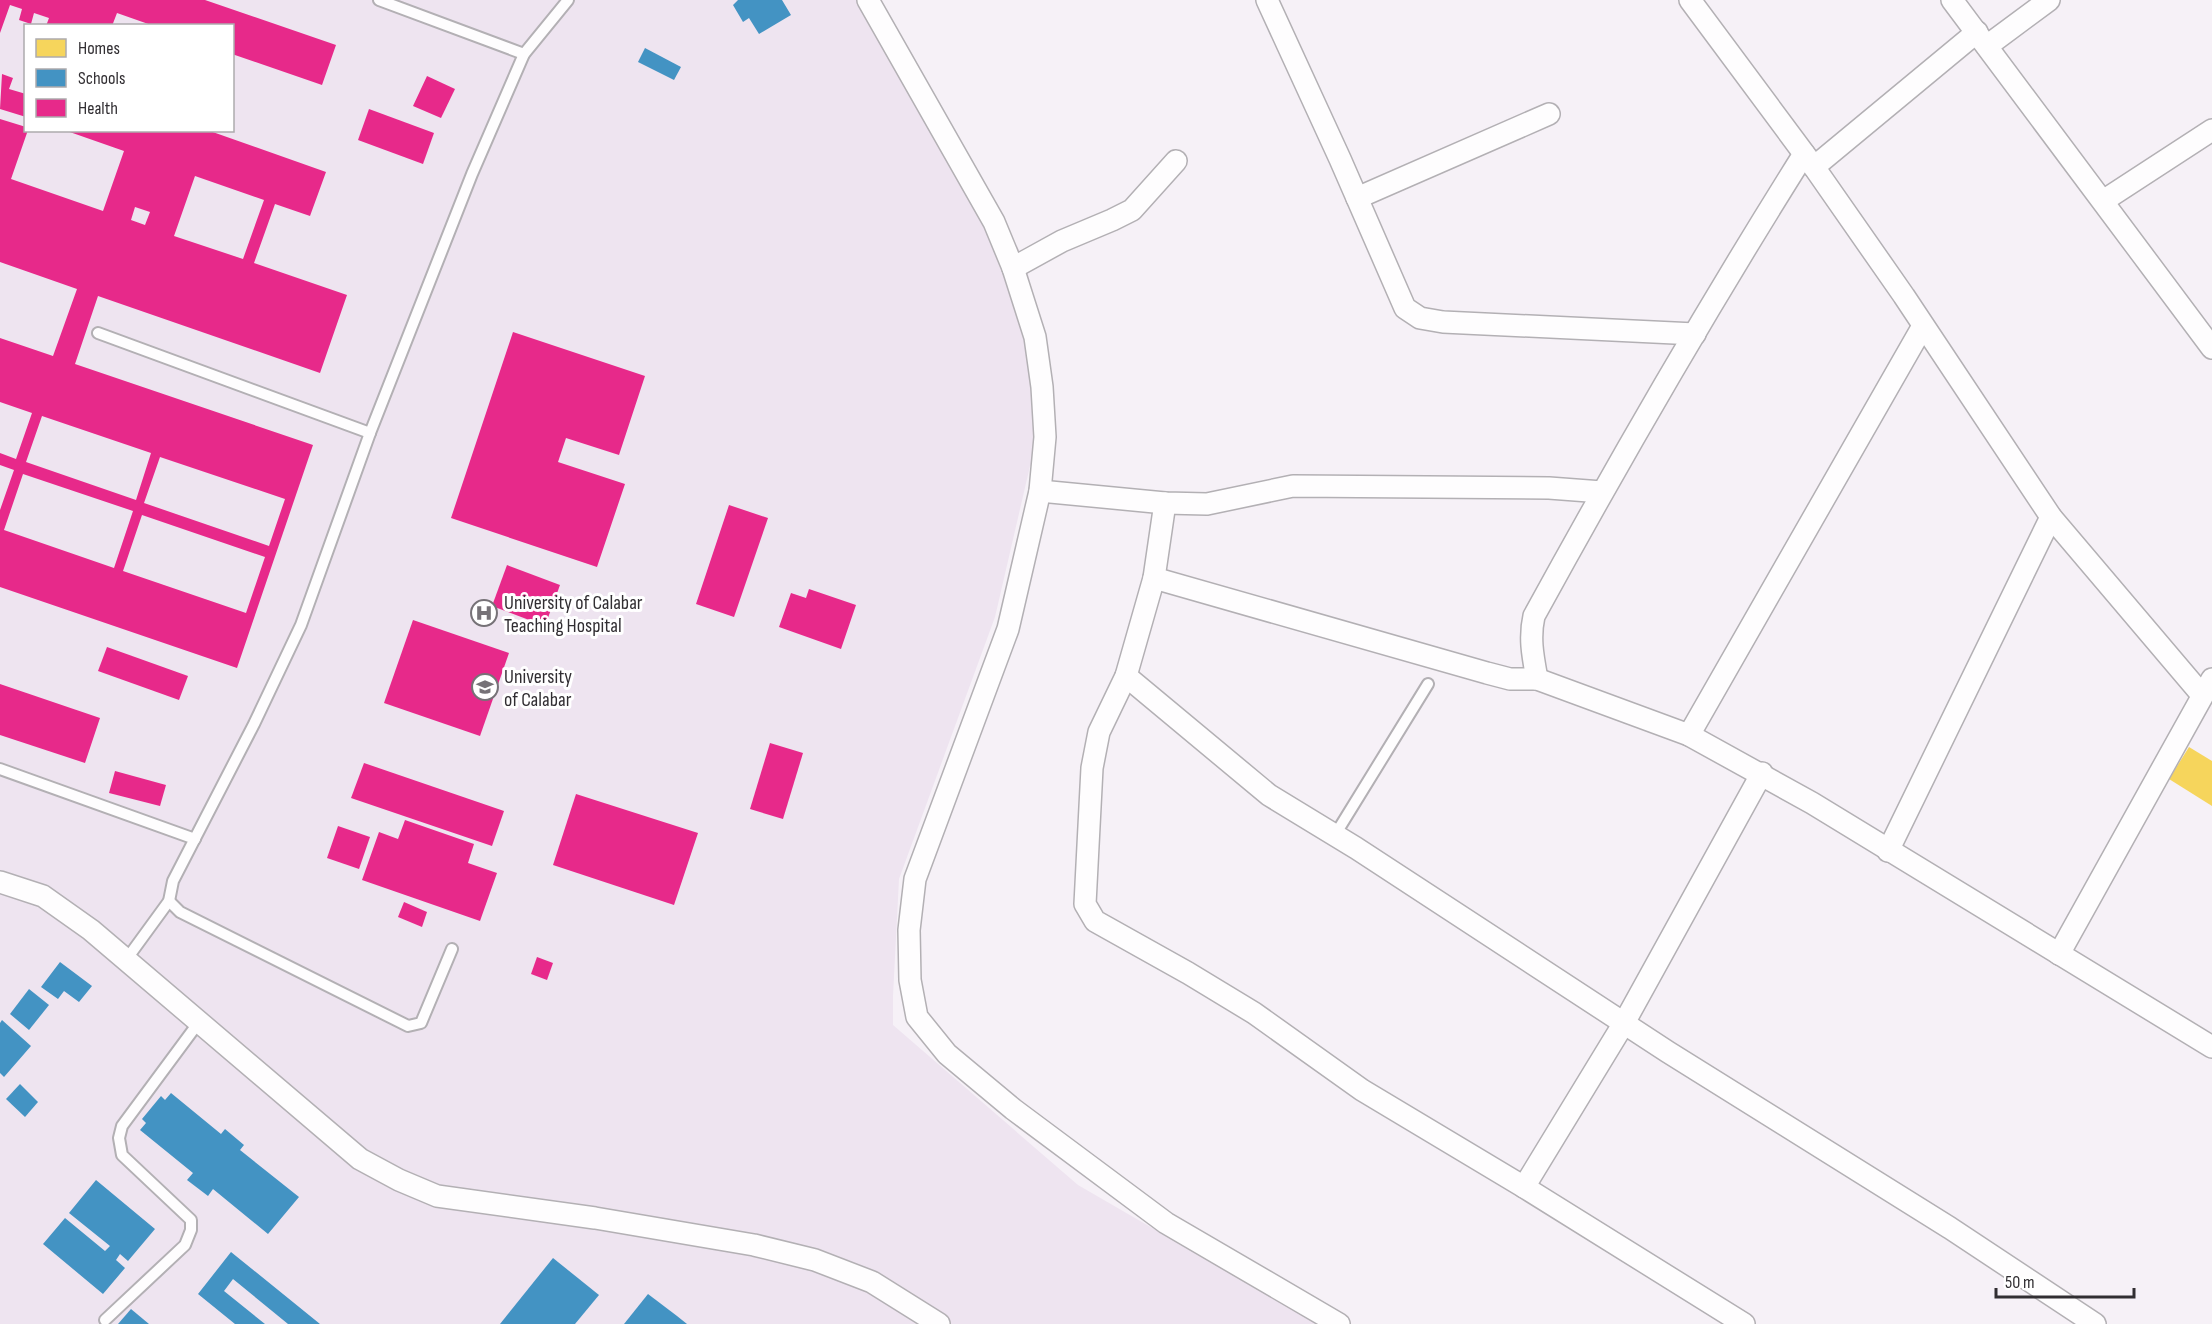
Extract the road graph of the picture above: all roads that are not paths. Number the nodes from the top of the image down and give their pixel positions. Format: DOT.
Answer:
graph roads {
  1 [pos="379,0"];
  2 [pos="568,0"];
  3 [pos="868,0"];
  4 [pos="1267,0"];
  5 [pos="1690,0"];
  6 [pos="1952,0"];
  7 [pos="2049,0"];
  8 [pos="1982,39"];
  9 [pos="524,54"];
  10 [pos="1549,114"];
  11 [pos="2212,130"];
  12 [pos="1809,160"];
  13 [pos="1176,161"];
  14 [pos="1358,198"];
  15 [pos="2103,201"];
  16 [pos="1013,268"];
  17 [pos="1923,326"];
  18 [pos="98,333"];
  19 [pos="1695,334"];
  20 [pos="2209,338"];
  21 [pos="370,433"];
  22 [pos="1040,491"];
  23 [pos="1602,492"];
  24 [pos="1165,503"];
  25 [pos="2051,518"];
  26 [pos="1154,578"];
  27 [pos="1126,676"];
  28 [pos="1537,679"];
  29 [pos="1428,684"];
  30 [pos="2207,687"];
  31 [pos="1689,735"];
  32 [pos="0,769"];
  33 [pos="1762,773"];
  34 [pos="1335,835"];
  35 [pos="195,839"];
  36 [pos="1888,851"];
  37 [pos="0,882"];
  38 [pos="169,900"];
  39 [pos="452,949"];
  40 [pos="2058,954"];
  41 [pos="126,960"];
  42 [pos="199,1022"];
  43 [pos="1624,1023"];
  44 [pos="2212,1047"];
  45 [pos="1524,1187"];
  46 [pos="105,1320"];
  47 [pos="939,1324"];
  48 [pos="1339,1324"];
  49 [pos="1744,1324"];
  50 [pos="2096,1324"];
  1 -- 9 [label="lane"];
  2 -- 9 [label="lane"];
  3 -- 16 [label="street"];
  4 -- 14 [label="street"];
  5 -- 12 [label="street"];
  6 -- 8 [label="street"];
  7 -- 8 [label="street"];
  8 -- 12 [label="street"];
  8 -- 15 [label="street"];
  9 -- 21 [label="lane"];
  10 -- 14 [label="street"];
  11 -- 15 [label="street"];
  12 -- 17 [label="street"];
  12 -- 19 [label="street"];
  13 -- 16 [label="street"];
  14 -- 19 [label="street"];
  15 -- 20 [label="street"];
  16 -- 22 [label="street"];
  17 -- 25 [label="street"];
  17 -- 31 [label="street"];
  18 -- 21 [label="lane"];
  19 -- 23 [label="street"];
  21 -- 35 [label="lane"];
  22 -- 24 [label="street"];
  22 -- 48 [label="street"];
  23 -- 24 [label="street"];
  23 -- 28 [label="street"];
  24 -- 26 [label="street"];
  25 -- 30 [label="street"];
  25 -- 36 [label="street"];
  26 -- 27 [label="street"];
  26 -- 28 [label="street"];
  27 -- 34 [label="street"];
  27 -- 45 [label="street"];
  28 -- 31 [label="street"];
  29 -- 34 [label="lane"];
  30 -- 40 [label="street"];
  31 -- 33 [label="street"];
  32 -- 35 [label="lane"];
  33 -- 36 [label="street"];
  33 -- 43 [label="street"];
  34 -- 43 [label="street"];
  35 -- 38 [label="lane"];
  36 -- 40 [label="street"];
  37 -- 41 [label="street"];
  38 -- 39 [label="lane"];
  38 -- 41 [label="lane"];
  40 -- 44 [label="street"];
  41 -- 42 [label="street"];
  42 -- 46 [label="lane"];
  42 -- 47 [label="street"];
  43 -- 45 [label="street"];
  43 -- 50 [label="street"];
  45 -- 49 [label="street"];
}
